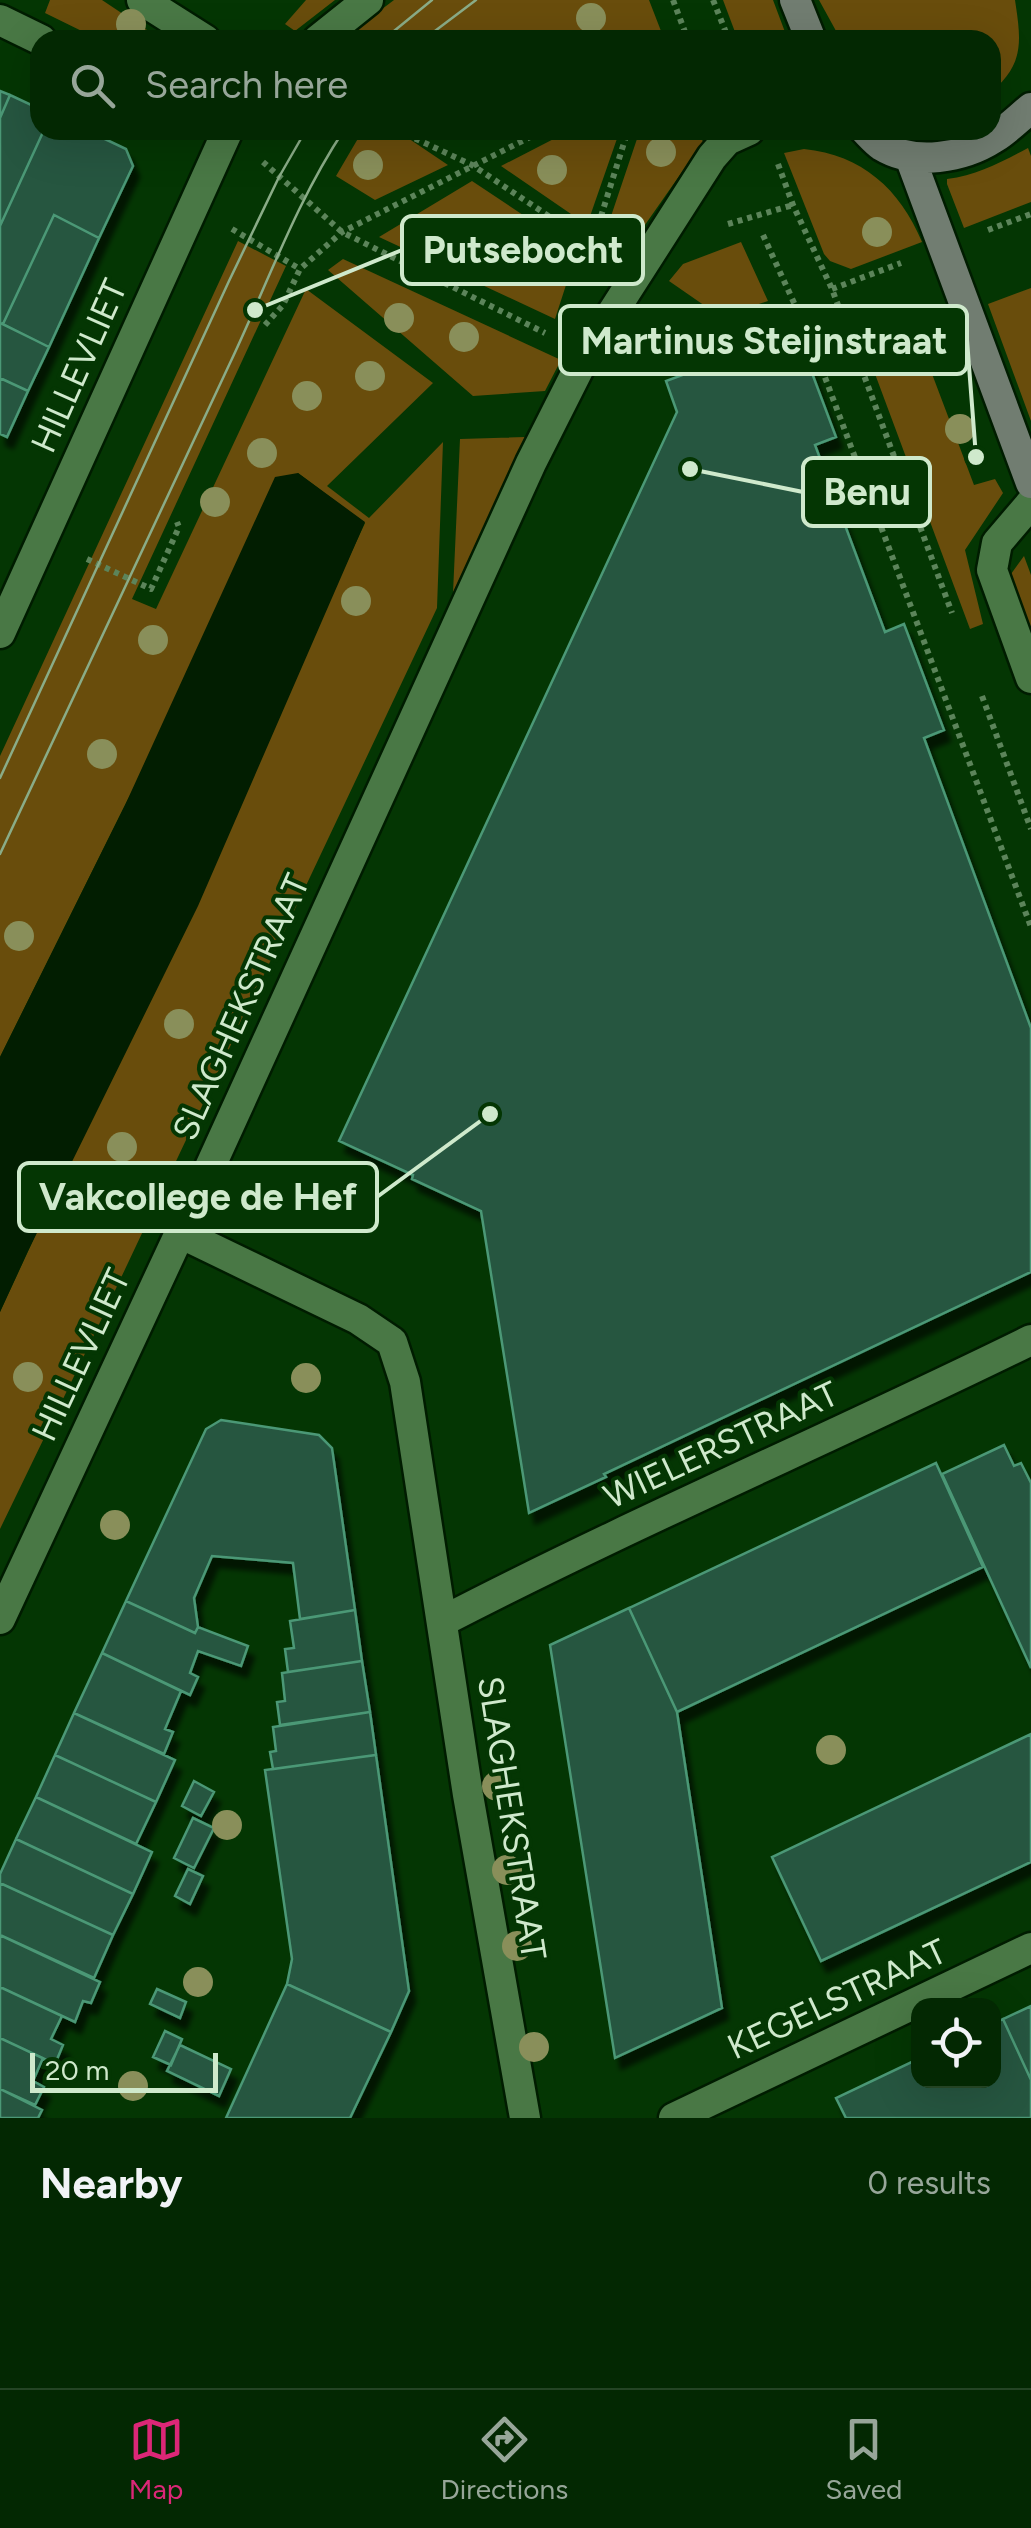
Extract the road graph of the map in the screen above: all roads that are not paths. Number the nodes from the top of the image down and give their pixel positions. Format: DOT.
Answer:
graph roads {
  1 [pos="142,0"];
  2 [pos="368,0"];
  3 [pos="795,0"];
  4 [pos="0,20"];
  5 [pos="189,30"];
  6 [pos="330,30"];
  7 [pos="807,30"];
  8 [pos="30,35"];
  9 [pos="1031,108"];
  10 [pos="1001,132"];
  11 [pos="222,140"];
  12 [pos="727,140"];
  13 [pos="876,140"];
  14 [pos="990,140"];
  15 [pos="910,158"];
  16 [pos="1031,483"];
  17 [pos="1031,503"];
  18 [pos="2,625"];
  19 [pos="1031,678"];
  20 [pos="180,1232"];
  21 [pos="1031,1340"];
  22 [pos="0,1618"];
  23 [pos="443,1622"];
  24 [pos="1031,1948"];
  25 [pos="526,2118"];
  26 [pos="674,2118"];
  1 -- 5 [label="street"];
  2 -- 6 [label="street"];
  3 -- 7 [label="main road"];
  4 -- 8 [label="street"];
  9 -- 10 [label="main road"];
  11 -- 18 [label="street, HILLEVLIET"];
  12 -- 20 [label="street, SLAGHEKSTRAAT"];
  13 -- 15 [label="main road"];
  14 -- 15 [label="main road"];
  15 -- 16 [label="main road"];
  17 -- 19 [label="street"];
  20 -- 22 [label="street, HILLEVLIET"];
  20 -- 23 [label="street, SLAGHEKSTRAAT"];
  21 -- 23 [label="street, WIELERSTRAAT"];
  23 -- 25 [label="street, SLAGHEKSTRAAT"];
  24 -- 26 [label="street, KEGELSTRAAT"];
}
